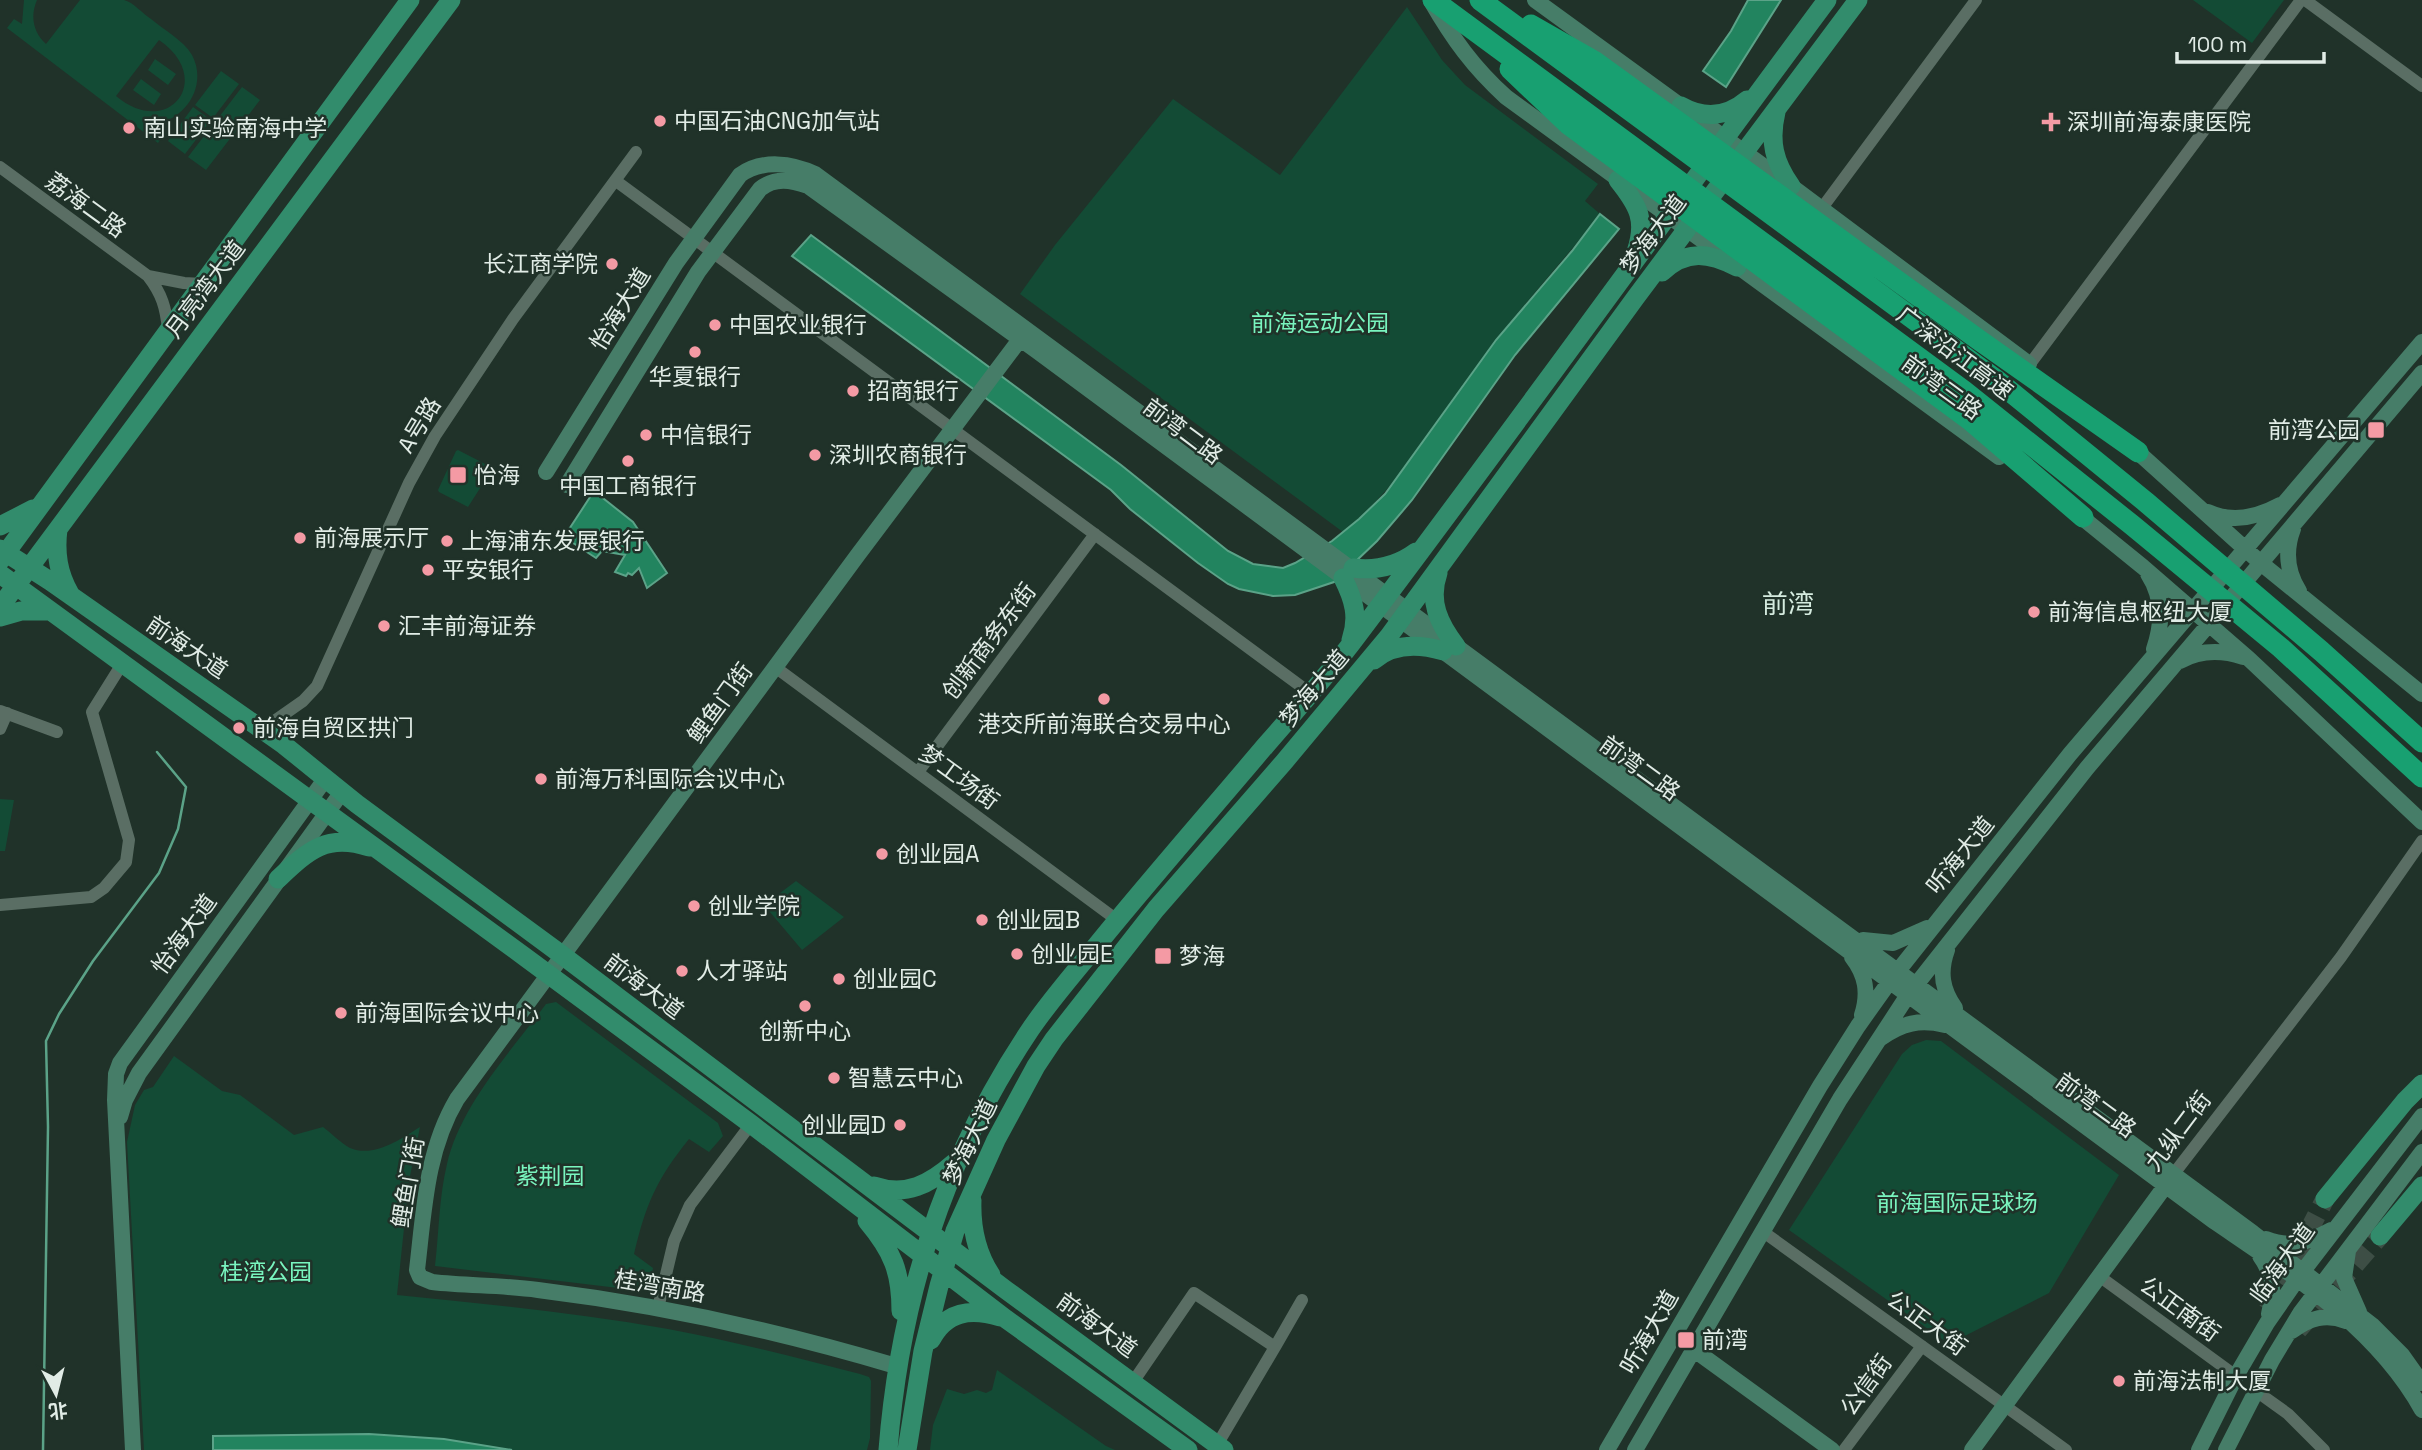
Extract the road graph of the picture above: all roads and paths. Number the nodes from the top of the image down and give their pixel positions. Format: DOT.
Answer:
graph roads {
  1 [pos="410,0"];
  2 [pos="451,0"];
  3 [pos="1432,0"];
  4 [pos="1482,0"];
  5 [pos="1535,0"];
  6 [pos="1827,0"];
  7 [pos="1858,0"];
  8 [pos="1976,0"];
  9 [pos="2303,0"];
  10 [pos="1458,19"];
  11 [pos="2422,86"];
  12 [pos="1762,88"];
  13 [pos="1681,106"];
  14 [pos="1778,106"];
  15 [pos="1725,138"];
  16 [pos="636,152"];
  17 [pos="1745,152"];
  18 [pos="0,167"];
  19 [pos="811,180"];
  20 [pos="1618,180"];
  21 [pos="616,181"];
  22 [pos="1791,186"];
  23 [pos="1822,208"];
  24 [pos="1667,215"];
  25 [pos="1686,230"];
  26 [pos="694,238"];
  27 [pos="712,251"];
  28 [pos="1631,265"];
  29 [pos="1737,267"];
  30 [pos="148,276"];
  31 [pos="203,284"];
  32 [pos="1636,297"];
  33 [pos="168,331"];
  34 [pos="1024,334"];
  35 [pos="2422,342"];
  36 [pos="2030,365"];
  37 [pos="2422,373"];
  38 [pos="953,429"];
  39 [pos="2138,452"];
  40 [pos="546,472"];
  41 [pos="568,485"];
  42 [pos="45,500"];
  43 [pos="2286,502"];
  44 [pos="2201,509"];
  45 [pos="2083,517"];
  46 [pos="2295,524"];
  47 [pos="0,526"];
  48 [pos="59,526"];
  49 [pos="1095,534"];
  50 [pos="1429,540"];
  51 [pos="2246,549"];
  52 [pos="2,554"];
  53 [pos="2262,564"];
  54 [pos="1441,565"];
  55 [pos="2143,566"];
  56 [pos="29,567"];
  57 [pos="1348,573"];
  58 [pos="8,580"];
  59 [pos="70,595"];
  60 [pos="2302,596"];
  61 [pos="1384,601"];
  62 [pos="0,607"];
  63 [pos="2193,609"];
  64 [pos="51,611"];
  65 [pos="1404,615"];
  66 [pos="0,617"];
  67 [pos="2210,624"];
  68 [pos="1348,648"];
  69 [pos="1450,648"];
  70 [pos="2152,655"];
  71 [pos="2249,659"];
  72 [pos="122,664"];
  73 [pos="775,667"];
  74 [pos="2173,667"];
  75 [pos="1360,672"];
  76 [pos="1310,693"];
  77 [pos="2422,694"];
  78 [pos="3,713"];
  79 [pos="0,729"];
  80 [pos="263,729"];
  81 [pos="57,732"];
  82 [pos="2422,742"];
  83 [pos="918,772"];
  84 [pos="2422,778"];
  85 [pos="326,779"];
  86 [pos="342,792"];
  87 [pos="310,800"];
  88 [pos="327,812"];
  89 [pos="2422,821"];
  90 [pos="2422,841"];
  91 [pos="384,854"];
  92 [pos="278,879"];
  93 [pos="0,905"];
  94 [pos="1117,920"];
  95 [pos="1933,925"];
  96 [pos="1846,940"];
  97 [pos="1950,942"];
  98 [pos="562,955"];
  99 [pos="548,974"];
  100 [pos="1894,975"];
  101 [pos="1913,989"];
  102 [pos="1962,1025"];
  103 [pos="1858,1026"];
  104 [pos="1877,1041"];
  105 [pos="2422,1084"];
  106 [pos="2422,1116"];
  107 [pos="751,1124"];
  108 [pos="117,1129"];
  109 [pos="2422,1152"];
  110 [pos="957,1160"];
  111 [pos="2170,1179"];
  112 [pos="863,1182"];
  113 [pos="2422,1186"];
  114 [pos="973,1189"];
  115 [pos="2325,1199"];
  116 [pos="851,1202"];
  117 [pos="2336,1227"];
  118 [pos="930,1231"];
  119 [pos="1762,1231"];
  120 [pos="2380,1236"];
  121 [pos="2254,1241"];
  122 [pos="2351,1245"];
  123 [pos="950,1247"];
  124 [pos="923,1255"];
  125 [pos="416,1270"];
  126 [pos="943,1271"];
  127 [pos="2300,1275"];
  128 [pos="2099,1276"];
  129 [pos="2317,1289"];
  130 [pos="1006,1290"];
  131 [pos="1302,1300"];
  132 [pos="658,1308"];
  133 [pos="2355,1318"];
  134 [pos="1006,1319"];
  135 [pos="2267,1323"];
  136 [pos="2288,1335"];
  137 [pos="902,1338"];
  138 [pos="1922,1346"];
  139 [pos="1275,1347"];
  140 [pos="1693,1349"];
  141 [pos="896,1366"];
  142 [pos="921,1367"];
  143 [pos="2236,1376"];
  144 [pos="1133,1381"];
  145 [pos="2422,1383"];
  146 [pos="2256,1391"];
  147 [pos="2005,1406"];
  148 [pos="2422,1410"];
  149 [pos="1220,1448"];
  150 [pos="133,1450"];
  151 [pos="888,1450"];
  152 [pos="906,1450"];
  153 [pos="1188,1450"];
  154 [pos="1607,1450"];
  155 [pos="1635,1450"];
  156 [pos="1832,1450"];
  157 [pos="1844,1450"];
  158 [pos="1972,1450"];
  159 [pos="2066,1450"];
  160 [pos="2199,1450"];
  161 [pos="2226,1450"];
  162 [pos="2324,1450"];
  1 -- 31 [label="main road, 月亮湾大道"];
  2 -- 48 [label="main road, 月亮湾大道"];
  3 -- 10 [label="highway, 广深沿江高速"];
  3 -- 20 [label="main road, 前湾三路"];
  4 -- 39 [label="highway"];
  4 -- 82 [label="highway, 广深沿江高速"];
  5 -- 13 [label="main road"];
  6 -- 12 [label="main road, 梦海大道"];
  7 -- 14 [label="main road, 梦海大道"];
  8 -- 23 [label="street"];
  9 -- 11 [label="street"];
  9 -- 36 [label="street"];
  10 -- 45 [label="highway"];
  10 -- 84 [label="highway, 广深沿江高速"];
  12 -- 13 [label="main road"];
  12 -- 15 [label="main road, 梦海大道"];
  13 -- 15 [label="main road"];
  14 -- 17 [label="main road, 梦海大道"];
  14 -- 22 [label="main road"];
  15 -- 17 [label="main road"];
  15 -- 24 [label="main road, 梦海大道"];
  16 -- 21 [label="street, A号路"];
  17 -- 22 [label="main road"];
  17 -- 25 [label="main road, 梦海大道"];
  18 -- 30 [label="street, 荔海二路"];
  19 -- 26 [label="main road, 怡海大道"];
  19 -- 27 [label="main road, 怡海大道"];
  19 -- 34 [label="main road, 前湾二路"];
  20 -- 24 [label="main road, 前湾三路"];
  20 -- 28 [label="main road"];
  21 -- 26 [label="street"];
  21 -- 80 [label="street, A号路"];
  22 -- 23 [label="main road"];
  23 -- 36 [label="main road"];
  24 -- 25 [label="main road, 前湾三路"];
  24 -- 28 [label="main road, 梦海大道"];
  25 -- 29 [label="main road, 前湾三路"];
  25 -- 32 [label="main road, 梦海大道"];
  26 -- 27 [label="street"];
  26 -- 40 [label="main road, 怡海大道"];
  27 -- 38 [label="street"];
  27 -- 41 [label="main road, 怡海大道"];
  28 -- 50 [label="main road, 梦海大道"];
  29 -- 32 [label="main road"];
  29 -- 45 [label="main road, 前湾三路"];
  30 -- 31 [label="street, 荔海二路"];
  30 -- 33 [label="street, 荔海二路"];
  31 -- 33 [label="main road, 月亮湾大道"];
  32 -- 54 [label="main road, 梦海大道"];
  33 -- 42 [label="main road, 月亮湾大道"];
  34 -- 38 [label="main road, 鲤鱼门街"];
  34 -- 57 [label="main road, 前湾二路"];
  35 -- 43 [label="main road, 听海大道"];
  36 -- 39 [label="main road"];
  37 -- 46 [label="main road, 听海大道"];
  38 -- 49 [label="street"];
  38 -- 73 [label="main road, 鲤鱼门街"];
  39 -- 44 [label="main road"];
  42 -- 47 [label="main road"];
  42 -- 52 [label="main road, 月亮湾大道"];
  43 -- 44 [label="main road"];
  43 -- 51 [label="main road, 听海大道"];
  44 -- 51 [label="main road"];
  45 -- 55 [label="main road, 前湾三路"];
  46 -- 53 [label="main road, 听海大道"];
  46 -- 60 [label="main road"];
  48 -- 56 [label="main road, 月亮湾大道"];
  48 -- 59 [label="main road"];
  49 -- 76 [label="street"];
  49 -- 83 [label="street, 创新商务东街"];
  50 -- 57 [label="main road"];
  50 -- 61 [label="main road, 梦海大道"];
  51 -- 53 [label="main road"];
  51 -- 63 [label="main road, 听海大道"];
  52 -- 56 [label="main road, 前海大道"];
  53 -- 60 [label="main road"];
  53 -- 67 [label="main road, 听海大道"];
  54 -- 65 [label="main road, 梦海大道"];
  54 -- 69 [label="main road"];
  55 -- 63 [label="main road, 前湾三路"];
  55 -- 70 [label="main road"];
  56 -- 58 [label="main road, 月亮湾大道"];
  56 -- 59 [label="main road, 前海大道"];
  57 -- 61 [label="main road, 前湾二路"];
  57 -- 68 [label="main road"];
  58 -- 62 [label="main road, 月亮湾大道"];
  58 -- 64 [label="main road, 前海大道"];
  59 -- 80 [label="main road, 前海大道"];
  60 -- 77 [label="main road"];
  61 -- 65 [label="main road, 前湾二路"];
  61 -- 68 [label="main road, 梦海大道"];
  63 -- 67 [label="main road, 前湾三路"];
  63 -- 70 [label="main road, 听海大道"];
  64 -- 66 [label="main road"];
  64 -- 72 [label="main road, 前海大道"];
  65 -- 69 [label="main road, 前湾二路"];
  65 -- 75 [label="main road, 梦海大道"];
  67 -- 71 [label="main road, 前湾三路"];
  67 -- 74 [label="main road, 听海大道"];
  68 -- 76 [label="main road, 梦海大道"];
  69 -- 75 [label="main road"];
  69 -- 96 [label="main road, 前湾二路"];
  70 -- 95 [label="main road, 听海大道"];
  71 -- 74 [label="main road"];
  71 -- 89 [label="main road, 前湾三路"];
  72 -- 87 [label="main road, 前海大道"];
  72 -- 93 [label="street"];
  73 -- 83 [label="street, 梦工场街"];
  73 -- 98 [label="main road, 鲤鱼门街"];
  74 -- 97 [label="main road, 听海大道"];
  75 -- 114 [label="main road, 梦海大道"];
  76 -- 94 [label="main road, 梦海大道"];
  78 -- 79 [label="street"];
  78 -- 81 [label="street"];
  80 -- 85 [label="main road, 前海大道"];
  83 -- 94 [label="street, 梦工场街"];
  85 -- 86 [label="main road, 前海大道"];
  85 -- 87 [label="main road, 怡海大道"];
  86 -- 88 [label="main road, 怡海大道"];
  86 -- 98 [label="main road, 前海大道"];
  87 -- 88 [label="main road, 前海大道"];
  87 -- 108 [label="main road, 怡海大道"];
  88 -- 91 [label="main road, 前海大道"];
  88 -- 92 [label="main road, 怡海大道"];
  90 -- 111 [label="street, 九纵二街"];
  91 -- 92 [label="main road"];
  91 -- 99 [label="main road, 前海大道"];
  92 -- 108 [label="main road, 怡海大道"];
  94 -- 110 [label="main road, 梦海大道"];
  95 -- 96 [label="main road"];
  95 -- 100 [label="main road, 听海大道"];
  96 -- 100 [label="main road, 前湾二路"];
  96 -- 103 [label="main road"];
  97 -- 101 [label="main road, 听海大道"];
  97 -- 102 [label="main road"];
  98 -- 99 [label="main road, 鲤鱼门街"];
  98 -- 112 [label="main road, 前海大道"];
  99 -- 107 [label="main road, 前海大道"];
  99 -- 125 [label="main road, 鲤鱼门街"];
  100 -- 101 [label="main road, 前湾二路"];
  100 -- 103 [label="main road, 听海大道"];
  101 -- 102 [label="main road, 前湾二路"];
  101 -- 104 [label="main road, 听海大道"];
  102 -- 104 [label="main road"];
  102 -- 111 [label="main road, 前湾二路"];
  103 -- 154 [label="main road, 听海大道"];
  104 -- 119 [label="main road, 听海大道"];
  105 -- 115 [label="main road"];
  106 -- 117 [label="main road, 临海大道"];
  107 -- 116 [label="main road, 前海大道"];
  107 -- 132 [label="street"];
  108 -- 150 [label="main road, 怡海大道"];
  109 -- 122 [label="main road, 临海大道"];
  110 -- 112 [label="main road"];
  110 -- 118 [label="main road, 梦海大道"];
  111 -- 121 [label="main road, 前湾二路"];
  111 -- 128 [label="main road, 九纵二街"];
  112 -- 118 [label="main road, 前海大道"];
  113 -- 120 [label="main road"];
  114 -- 123 [label="main road, 梦海大道"];
  114 -- 130 [label="main road"];
  116 -- 124 [label="main road, 前海大道"];
  116 -- 137 [label="main road"];
  117 -- 121 [label="main road"];
  117 -- 127 [label="main road, 临海大道"];
  118 -- 123 [label="main road, 前海大道"];
  118 -- 124 [label="main road, 梦海大道"];
  119 -- 138 [label="street, 公正大街"];
  119 -- 140 [label="main road, 听海大道"];
  121 -- 127 [label="main road, 前湾二路"];
  121 -- 135 [label="main road"];
  122 -- 129 [label="main road, 临海大道"];
  122 -- 133 [label="main road"];
  123 -- 126 [label="main road, 梦海大道"];
  123 -- 130 [label="main road, 前海大道"];
  124 -- 126 [label="main road, 前海大道"];
  124 -- 137 [label="main road, 梦海大道"];
  125 -- 132 [label="main road, 桂湾南路"];
  126 -- 134 [label="main road, 前海大道"];
  126 -- 142 [label="main road, 梦海大道"];
  127 -- 129 [label="main road, 前湾二路"];
  127 -- 135 [label="main road, 临海大道"];
  128 -- 143 [label="street, 公正南街"];
  128 -- 147 [label="main road, 九纵二街"];
  129 -- 133 [label="main road, 前湾二路"];
  129 -- 136 [label="main road, 临海大道"];
  130 -- 144 [label="main road, 前海大道"];
  131 -- 139 [label="street"];
  132 -- 141 [label="main road, 桂湾南路"];
  133 -- 136 [label="main road"];
  133 -- 145 [label="main road, 前湾二路"];
  133 -- 148 [label="main road, 前湾二路"];
  134 -- 142 [label="main road"];
  134 -- 153 [label="main road, 前海大道"];
  135 -- 143 [label="main road, 临海大道"];
  136 -- 146 [label="main road, 临海大道"];
  137 -- 141 [label="main road, 梦海大道"];
  138 -- 147 [label="street, 公正大街"];
  138 -- 157 [label="street, 公信街"];
  139 -- 144 [label="street"];
  139 -- 149 [label="street"];
  140 -- 155 [label="main road, 听海大道"];
  140 -- 156 [label="main road"];
  141 -- 151 [label="main road, 梦海大道"];
  142 -- 152 [label="main road, 梦海大道"];
  143 -- 160 [label="main road, 临海大道"];
  144 -- 149 [label="main road, 前海大道"];
  146 -- 161 [label="main road, 临海大道"];
  146 -- 162 [label="street"];
  147 -- 158 [label="main road, 九纵二街"];
  147 -- 159 [label="street, 公正大街"];
}
